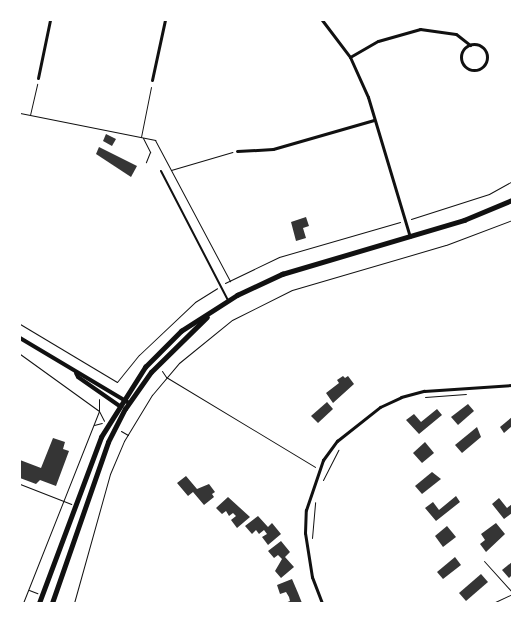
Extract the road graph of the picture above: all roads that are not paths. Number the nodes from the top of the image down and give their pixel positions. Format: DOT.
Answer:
graph roads {
  1 [pos="50,20"];
  2 [pos="165,20"];
  3 [pos="322,20"];
  4 [pos="470,45"];
  5 [pos="350,57"];
  6 [pos="38,78"];
  7 [pos="152,80"];
  8 [pos="374,120"];
  9 [pos="237,151"];
  10 [pos="162,171"];
  11 [pos="512,200"];
  12 [pos="410,237"];
  13 [pos="228,300"];
  14 [pos="217,308"];
  15 [pos="20,338"];
  16 [pos="76,373"];
  17 [pos="512,385"];
  18 [pos="123,399"];
  19 [pos="129,403"];
  20 [pos="119,405"];
  21 [pos="125,409"];
  22 [pos="39,603"];
  23 [pos="52,603"];
  24 [pos="322,603"];
  1 -- 6 [label="street"];
  2 -- 7 [label="street"];
  3 -- 5 [label="street"];
  4 -- 4 [label="street"];
  4 -- 5 [label="street"];
  5 -- 8 [label="street"];
  8 -- 9 [label="street"];
  8 -- 12 [label="street"];
  10 -- 13 [label="lane"];
  11 -- 12 [label="main road"];
  12 -- 13 [label="main road"];
  13 -- 14 [label="main road"];
  14 -- 18 [label="main road"];
  14 -- 19 [label="main road"];
  15 -- 16 [label="street"];
  16 -- 18 [label="street"];
  16 -- 20 [label="street"];
  17 -- 24 [label="street"];
  18 -- 19 [label="street"];
  18 -- 20 [label="main road"];
  19 -- 21 [label="main road"];
  20 -- 21 [label="street"];
  20 -- 22 [label="main road"];
  21 -- 23 [label="main road"];
}
